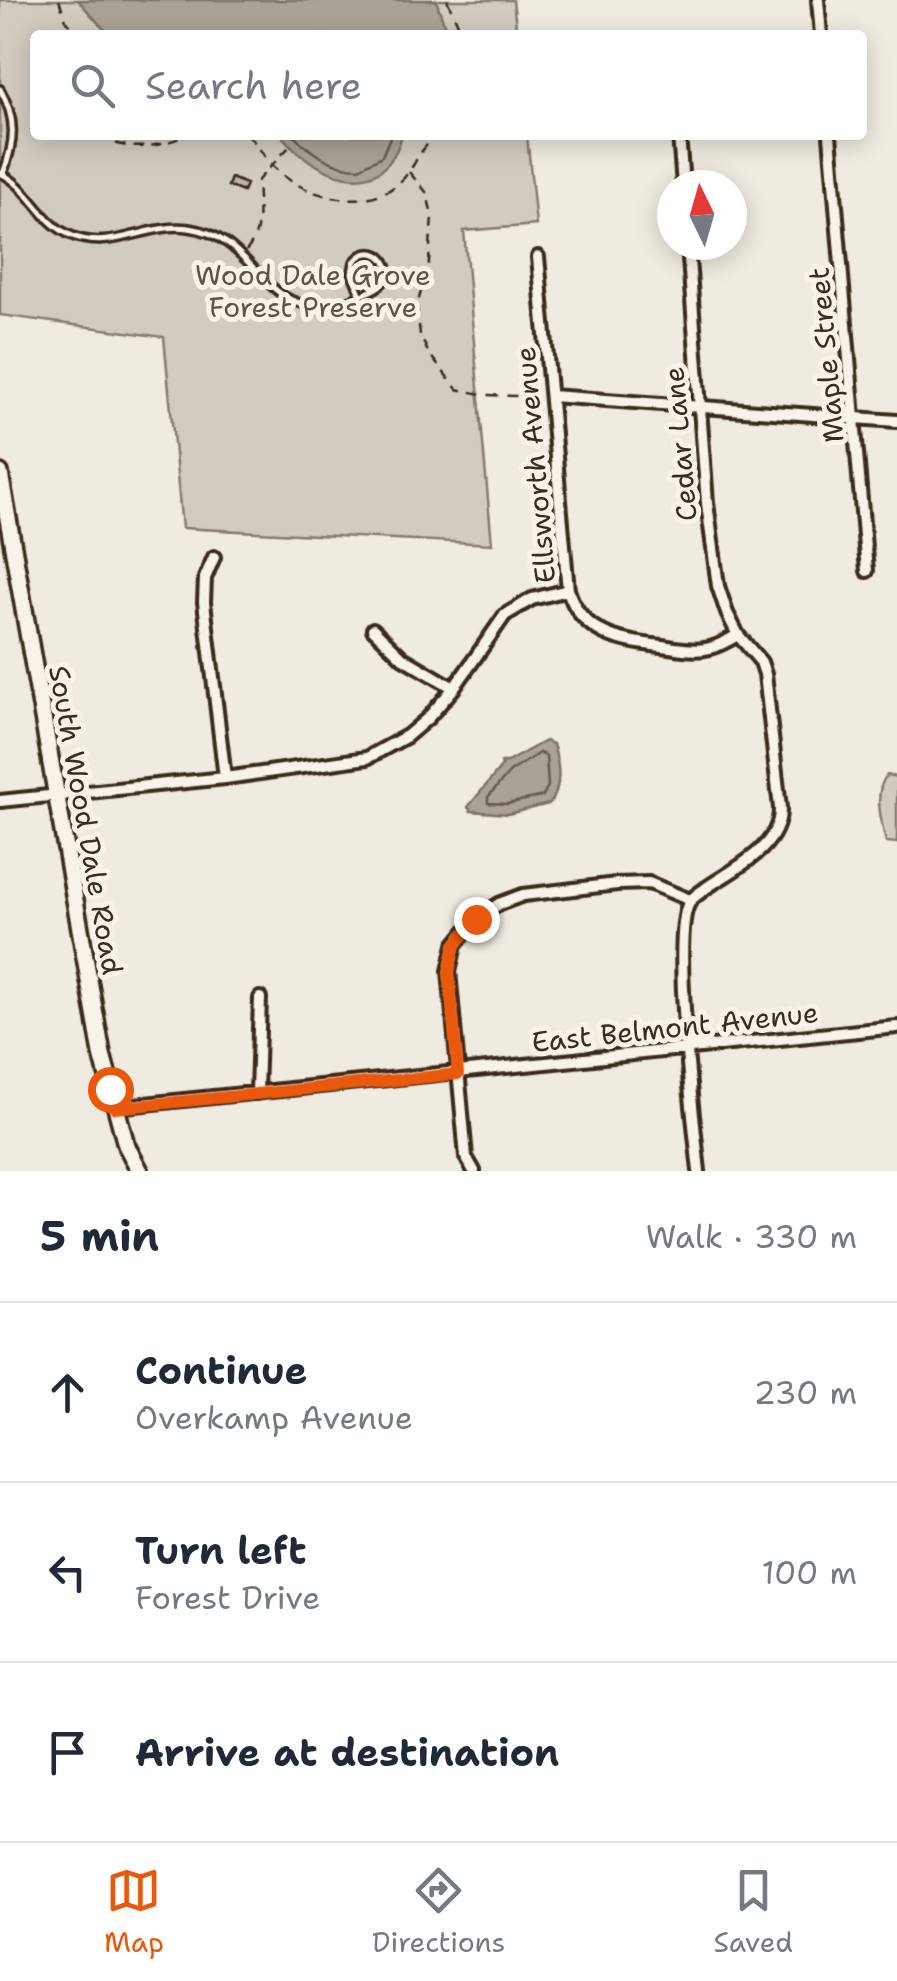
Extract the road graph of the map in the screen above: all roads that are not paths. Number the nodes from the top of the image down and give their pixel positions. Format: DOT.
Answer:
graph roads {
  1 [pos="818,0"];
  2 [pos="821,30"];
  3 [pos="0,89"];
  4 [pos="679,140"];
  5 [pos="830,140"];
  6 [pos="682,170"];
  7 [pos="2,173"];
  8 [pos="538,257"];
  9 [pos="689,260"];
  10 [pos="360,296"];
  11 [pos="551,396"];
  12 [pos="700,406"];
  13 [pos="854,418"];
  14 [pos="897,421"];
  15 [pos="1,481"];
  16 [pos="214,558"];
  17 [pos="866,571"];
  18 [pos="568,590"];
  19 [pos="372,629"];
  20 [pos="738,635"];
  21 [pos="454,688"];
  22 [pos="226,778"];
  23 [pos="55,794"];
  24 [pos="0,801"];
  25 [pos="690,900"];
  26 [pos="260,998"];
  27 [pos="897,1026"];
  28 [pos="687,1047"];
  29 [pos="458,1074"];
  30 [pos="257,1093"];
  31 [pos="115,1108"];
  32 [pos="140,1171"];
  33 [pos="474,1171"];
  34 [pos="698,1171"];
  1 -- 2 [label="street"];
  3 -- 7 [label="lane"];
  4 -- 6 [label="street"];
  5 -- 13 [label="street, Maple Street"];
  7 -- 10 [label="lane"];
  8 -- 11 [label="street, Ellsworth Avenue"];
  9 -- 12 [label="street, Cedar Lane"];
  10 -- 10 [label="lane"];
  11 -- 12 [label="street"];
  11 -- 18 [label="street, Ellsworth Avenue"];
  12 -- 13 [label="street"];
  12 -- 20 [label="street, Cedar Lane"];
  13 -- 14 [label="street"];
  13 -- 17 [label="street, Maple Street"];
  15 -- 23 [label="main road, South Wood Dale Road"];
  16 -- 22 [label="street"];
  18 -- 20 [label="street, Ellsworth Avenue"];
  18 -- 21 [label="street"];
  19 -- 21 [label="street"];
  20 -- 25 [label="street, Cedar Lane"];
  21 -- 22 [label="street"];
  22 -- 23 [label="street"];
  23 -- 24 [label="street"];
  23 -- 31 [label="main road, South Wood Dale Road"];
  25 -- 28 [label="street"];
  25 -- 29 [label="street"];
  26 -- 30 [label="street"];
  27 -- 28 [label="street, East Belmont Avenue"];
  28 -- 29 [label="street, East Belmont Avenue"];
  28 -- 34 [label="street"];
  29 -- 30 [label="street, East Belmont Avenue"];
  29 -- 33 [label="street"];
  30 -- 31 [label="street, East Belmont Avenue"];
  31 -- 32 [label="main road, South Wood Dale Road"];
}
